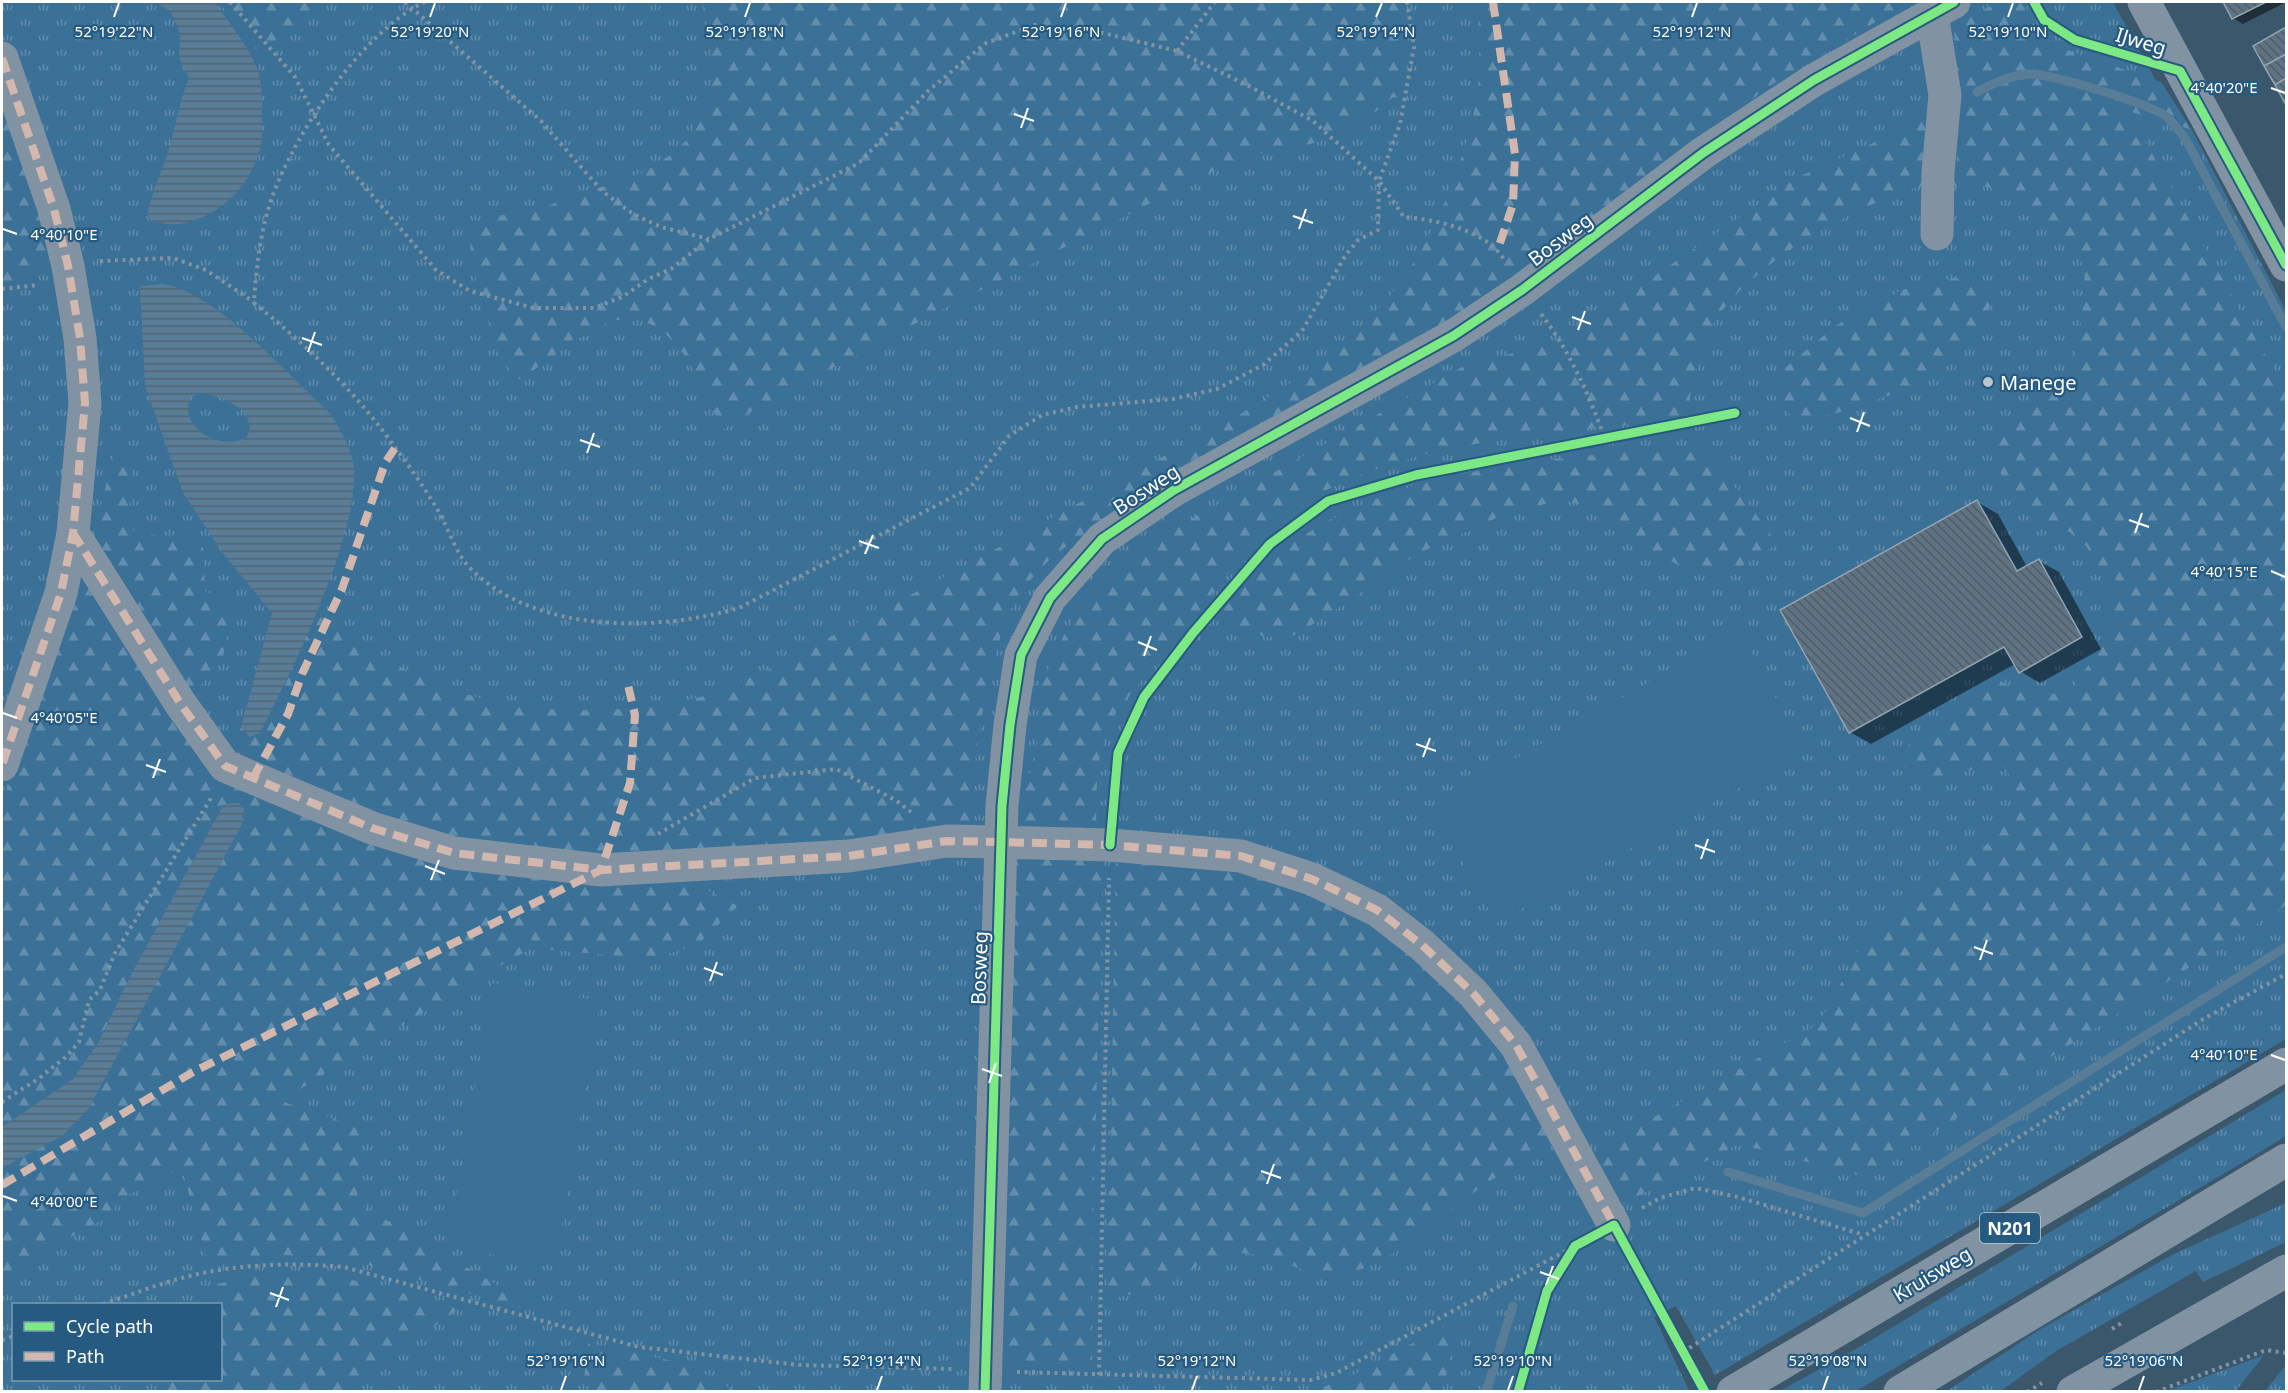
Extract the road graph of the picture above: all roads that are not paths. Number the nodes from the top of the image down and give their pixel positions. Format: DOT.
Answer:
graph roads {
  1 [pos="2144,2"];
  2 [pos="1943,8"];
  3 [pos="2,58"];
  4 [pos="1937,234"];
  5 [pos="2286,264"];
  6 [pos="73,533"];
  7 [pos="2,765"];
  8 [pos="1000,842"];
  9 [pos="2286,1064"];
  10 [pos="2286,1160"];
  11 [pos="1614,1225"];
  12 [pos="2286,1271"];
  13 [pos="986,1381"];
  14 [pos="1732,1392"];
  15 [pos="1900,1392"];
  16 [pos="2073,1392"];
  1 -- 5 [label="main road, IJweg"];
  2 -- 4 [label="main road, Bosweg"];
  2 -- 8 [label="main road, Bosweg"];
  3 -- 6 [label="main road"];
  6 -- 7 [label="main road"];
  6 -- 8 [label="main road"];
  8 -- 11 [label="main road"];
  8 -- 13 [label="main road, Bosweg"];
  9 -- 14 [label="main road, Kruisweg / N201"];
  10 -- 15 [label="main road"];
  12 -- 16 [label="main road"];
}
